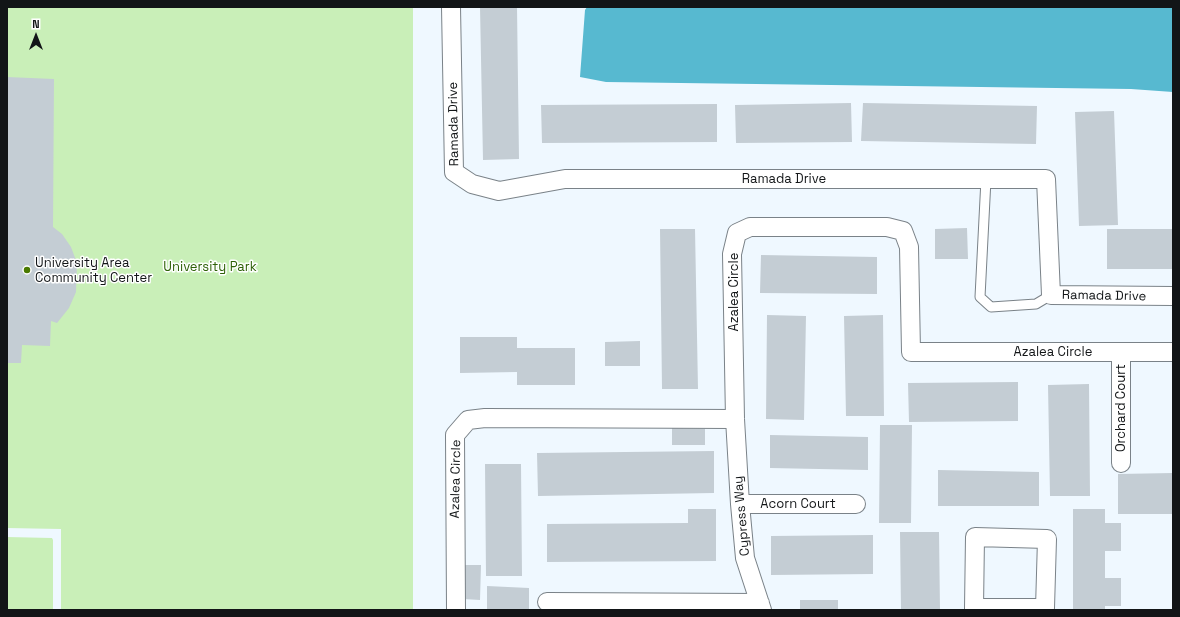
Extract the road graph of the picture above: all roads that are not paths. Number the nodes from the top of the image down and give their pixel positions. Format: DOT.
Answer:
graph roads {
  1 [pos="451,7"];
  2 [pos="986,179"];
  3 [pos="1051,295"];
  4 [pos="1173,296"];
  5 [pos="1121,352"];
  6 [pos="1173,352"];
  7 [pos="734,419"];
  8 [pos="1121,463"];
  9 [pos="740,504"];
  10 [pos="856,504"];
  11 [pos="547,602"];
  12 [pos="761,607"];
  13 [pos="974,609"];
  14 [pos="456,610"];
  1 -- 2 [label="street, Ramada Drive"];
  2 -- 3 [label="street, Ramada Drive"];
  2 -- 3 [label="lane"];
  3 -- 4 [label="street, Ramada Drive"];
  5 -- 6 [label="street, Azalea Circle"];
  5 -- 7 [label="street, Azalea Circle"];
  5 -- 8 [label="street, Orchard Court"];
  7 -- 9 [label="street, Cypress Way"];
  7 -- 14 [label="street, Azalea Circle"];
  9 -- 10 [label="street, Acorn Court"];
  9 -- 12 [label="street, Cypress Way"];
  11 -- 12 [label="street"];
  13 -- 13 [label="street"];
}
